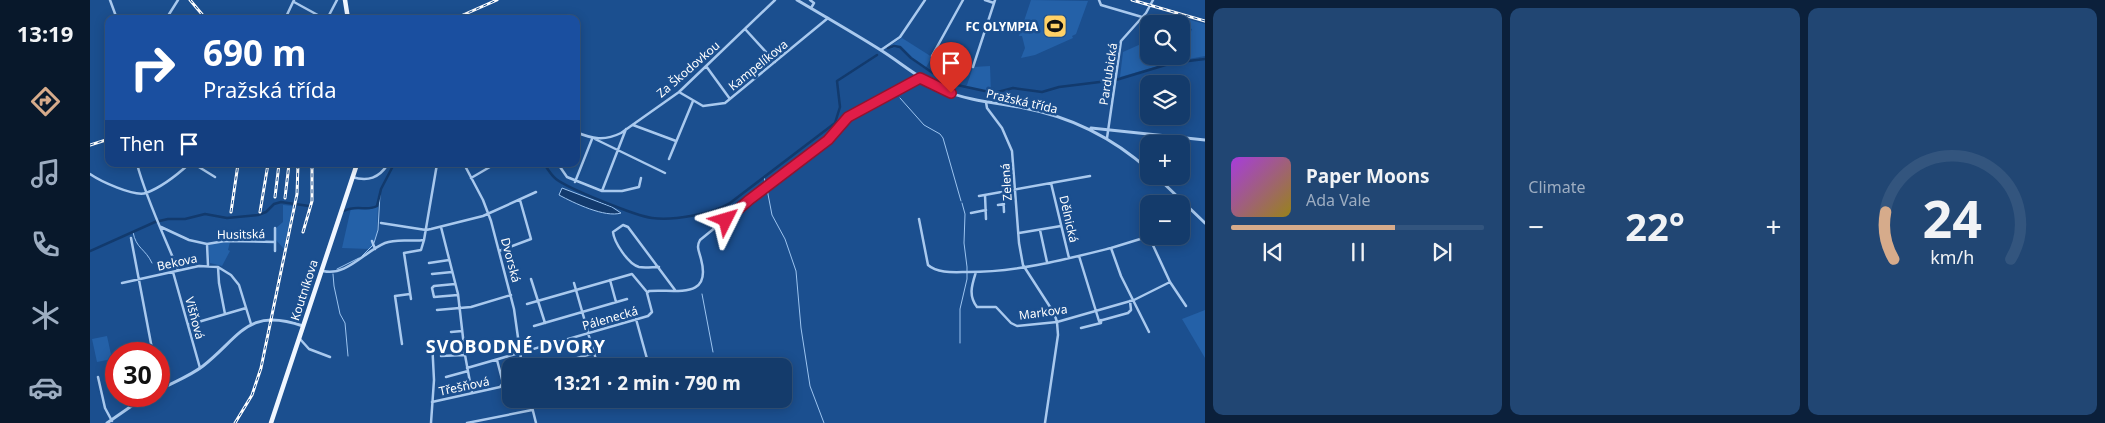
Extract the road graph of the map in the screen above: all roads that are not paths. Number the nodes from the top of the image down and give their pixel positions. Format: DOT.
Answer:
graph roads {
  1 [pos="110,0"];
  2 [pos="178,0"];
  3 [pos="337,0"];
  4 [pos="345,0"];
  5 [pos="775,0"];
  6 [pos="797,0"];
  7 [pos="810,0"];
  8 [pos="925,0"];
  9 [pos="963,0"];
  10 [pos="986,0"];
  11 [pos="1099,0"];
  12 [pos="1153,0"];
  13 [pos="294,1"];
  14 [pos="995,1"];
  15 [pos="810,8"];
  16 [pos="116,15"];
  17 [pos="169,15"];
  18 [pos="287,15"];
  19 [pos="319,15"];
  20 [pos="328,15"];
  21 [pos="347,15"];
  22 [pos="1143,15"];
  23 [pos="1140,16"];
  24 [pos="828,18"];
  25 [pos="1140,19"];
  26 [pos="745,29"];
  27 [pos="880,50"];
  28 [pos="932,56"];
  29 [pos="775,62"];
  30 [pos="706,66"];
  31 [pos="973,67"];
  32 [pos="920,78"];
  33 [pos="679,92"];
  34 [pos="730,99"];
  35 [pos="693,101"];
  36 [pos="986,102"];
  37 [pos="632,125"];
  38 [pos="1090,128"];
  39 [pos="626,129"];
  40 [pos="1108,130"];
  41 [pos="580,133"];
  42 [pos="593,138"];
  43 [pos="1107,138"];
  44 [pos="1205,140"];
  45 [pos="676,141"];
  46 [pos="619,150"];
  47 [pos="669,159"];
  48 [pos="1140,162"];
  49 [pos="138,167"];
  50 [pos="186,167"];
  51 [pos="199,167"];
  52 [pos="355,167"];
  53 [pos="386,167"];
  54 [pos="436,167"];
  55 [pos="466,167"];
  56 [pos="490,167"];
  57 [pos="560,167"];
  58 [pos="665,173"];
  59 [pos="90,174"];
  60 [pos="1090,176"];
  61 [pos="215,177"];
  62 [pos="352,177"];
  63 [pos="471,178"];
  64 [pos="641,178"];
  65 [pos="575,182"];
  66 [pos="1051,183"];
  67 [pos="1166,185"];
  68 [pos="1016,189"];
  69 [pos="602,191"];
  70 [pos="1003,191"];
  71 [pos="536,192"];
  72 [pos="145,193"];
  73 [pos="984,195"];
  74 [pos="1176,195"];
  75 [pos="979,196"];
  76 [pos="519,200"];
  77 [pos="1004,204"];
  78 [pos="998,205"];
  79 [pos="1190,208"];
  80 [pos="986,210"];
  81 [pos="971,212"];
  82 [pos="1004,212"];
  83 [pos="489,214"];
  84 [pos="919,219"];
  85 [pos="986,219"];
  86 [pos="1205,223"];
  87 [pos="381,224"];
  88 [pos="160,226"];
  89 [pos="1062,226"];
  90 [pos="441,227"];
  91 [pos="275,228"];
  92 [pos="426,230"];
  93 [pos="1040,230"];
  94 [pos="1018,234"];
  95 [pos="131,238"];
  96 [pos="424,240"];
  97 [pos="1140,240"];
  98 [pos="372,241"];
  99 [pos="275,242"];
  100 [pos="207,244"];
  101 [pos="1153,245"];
  102 [pos="375,248"];
  103 [pos="1110,248"];
  104 [pos="275,251"];
  105 [pos="499,251"];
  106 [pos="1079,256"];
  107 [pos="1069,258"];
  108 [pos="450,260"];
  109 [pos="428,263"];
  110 [pos="1047,263"];
  111 [pos="208,265"];
  112 [pos="218,267"];
  113 [pos="659,267"];
  114 [pos="1024,269"];
  115 [pos="178,270"];
  116 [pos="321,270"];
  117 [pos="173,272"];
  118 [pos="453,272"];
  119 [pos="976,272"];
  120 [pos="432,274"];
  121 [pos="139,280"];
  122 [pos="610,280"];
  123 [pos="533,281"];
  124 [pos="1170,282"];
  125 [pos="122,283"];
  126 [pos="574,283"];
  127 [pos="456,284"];
  128 [pos="576,290"];
  129 [pos="675,290"];
  130 [pos="648,292"];
  131 [pos="410,294"];
  132 [pos="458,295"];
  133 [pos="511,295"];
  134 [pos="411,299"];
  135 [pos="627,299"];
  136 [pos="538,300"];
  137 [pos="1134,300"];
  138 [pos="1130,301"];
  139 [pos="616,302"];
  140 [pos="527,304"];
  141 [pos="1186,306"];
  142 [pos="246,308"];
  143 [pos="460,308"];
  144 [pos="437,310"];
  145 [pos="1096,311"];
  146 [pos="583,312"];
  147 [pos="225,314"];
  148 [pos="636,319"];
  149 [pos="1100,320"];
  150 [pos="1057,322"];
  151 [pos="544,323"];
  152 [pos="251,324"];
  153 [pos="188,325"];
  154 [pos="303,326"];
  155 [pos="534,326"];
  156 [pos="1081,328"];
  157 [pos="462,331"];
  158 [pos="451,332"];
  159 [pos="1149,332"];
  160 [pos="588,333"];
  161 [pos="299,338"];
  162 [pos="432,341"];
  163 [pos="151,342"];
  164 [pos="402,344"];
  165 [pos="519,352"];
  166 [pos="594,354"];
  167 [pos="465,355"];
  168 [pos="441,356"];
  169 [pos="330,357"];
  170 [pos="520,358"];
  171 [pos="582,358"];
  172 [pos="595,358"];
  173 [pos="647,358"];
  174 [pos="496,359"];
  175 [pos="200,368"];
  176 [pos="468,370"];
  177 [pos="98,377"];
  178 [pos="446,377"];
  179 [pos="170,383"];
  180 [pos="472,393"];
  181 [pos="432,402"];
  182 [pos="131,407"];
  183 [pos="532,410"];
  184 [pos="112,421"];
  185 [pos="107,423"];
  186 [pos="271,423"];
  187 [pos="430,423"];
  188 [pos="467,423"];
  189 [pos="536,423"];
  190 [pos="1045,423"];
  1 -- 16 [label="street"];
  2 -- 17 [label="street"];
  3 -- 20 [label="street"];
  4 -- 21 [label="main road"];
  5 -- 26 [label="street, Za Škodovkou"];
  6 -- 15 [label="street, Pražská třída"];
  7 -- 15 [label="street"];
  8 -- 27 [label="street"];
  9 -- 28 [label="street"];
  10 -- 14 [label="street"];
  11 -- 23 [label="street"];
  12 -- 22 [label="street, Pardubická"];
  13 -- 18 [label="street"];
  13 -- 19 [label="street"];
  14 -- 31 [label="street"];
  15 -- 24 [label="street, Pražská třída"];
  24 -- 27 [label="street, Pražská třída"];
  24 -- 29 [label="street, Kampelíkova"];
  25 -- 40 [label="street, Pardubická"];
  26 -- 29 [label="street"];
  26 -- 30 [label="street, Za Škodovkou"];
  27 -- 32 [label="street, Pražská třída"];
  29 -- 34 [label="street, Kampelíkova"];
  30 -- 33 [label="street, Za Škodovkou"];
  30 -- 34 [label="street"];
  32 -- 36 [label="street, Pražská třída"];
  32 -- 129 [label="street, Pálenecká"];
  33 -- 35 [label="street, Kampelíkova"];
  33 -- 37 [label="street, Za Škodovkou"];
  34 -- 35 [label="street, Kampelíkova"];
  35 -- 45 [label="street"];
  36 -- 38 [label="street, Pražská třída"];
  36 -- 68 [label="street, Zelená"];
  37 -- 39 [label="street, Za Škodovkou"];
  37 -- 45 [label="street"];
  38 -- 40 [label="street"];
  38 -- 43 [label="street, Pražská třída"];
  39 -- 42 [label="street, Za Škodovkou"];
  39 -- 46 [label="street"];
  40 -- 43 [label="street, Pardubická"];
  40 -- 44 [label="street"];
  41 -- 42 [label="street"];
  42 -- 46 [label="street"];
  42 -- 65 [label="street"];
  43 -- 48 [label="street, Pražská třída"];
  45 -- 47 [label="street"];
  46 -- 58 [label="street"];
  46 -- 69 [label="street"];
  49 -- 72 [label="street"];
  50 -- 72 [label="street"];
  51 -- 61 [label="street"];
  52 -- 62 [label="main road, Koutníkova"];
  53 -- 62 [label="street"];
  54 -- 92 [label="street"];
  55 -- 63 [label="street, Dvorská"];
  56 -- 63 [label="street"];
  57 -- 65 [label="street"];
  59 -- 72 [label="street"];
  60 -- 66 [label="street"];
  62 -- 116 [label="main road, Koutníkova"];
  63 -- 83 [label="street, Dvorská"];
  64 -- 69 [label="street"];
  65 -- 69 [label="street"];
  66 -- 68 [label="street"];
  66 -- 89 [label="street, Dělnická"];
  67 -- 74 [label="street"];
  68 -- 70 [label="street"];
  68 -- 94 [label="street, Zelená"];
  70 -- 73 [label="street"];
  70 -- 77 [label="street"];
  71 -- 76 [label="street"];
  72 -- 88 [label="street"];
  73 -- 75 [label="street"];
  73 -- 80 [label="street"];
  76 -- 83 [label="street"];
  76 -- 105 [label="street"];
  77 -- 78 [label="street"];
  77 -- 82 [label="street"];
  79 -- 86 [label="street"];
  80 -- 81 [label="street"];
  80 -- 85 [label="street"];
  83 -- 90 [label="street"];
  83 -- 105 [label="street, Dvorská"];
  84 -- 119 [label="street"];
  87 -- 92 [label="street"];
  88 -- 100 [label="street"];
  88 -- 115 [label="street"];
  89 -- 93 [label="street"];
  89 -- 107 [label="street, Dělnická"];
  90 -- 92 [label="street"];
  90 -- 108 [label="street"];
  91 -- 99 [label="street, Husitská"];
  92 -- 96 [label="street"];
  93 -- 94 [label="street"];
  93 -- 110 [label="street"];
  94 -- 114 [label="street, Zelená"];
  95 -- 121 [label="street"];
  96 -- 102 [label="street"];
  96 -- 131 [label="street"];
  97 -- 103 [label="street"];
  98 -- 102 [label="street"];
  99 -- 100 [label="street, Husitská"];
  99 -- 104 [label="street, Husitská"];
  100 -- 111 [label="street"];
  101 -- 124 [label="street"];
  102 -- 116 [label="street"];
  103 -- 106 [label="street"];
  103 -- 137 [label="street"];
  105 -- 133 [label="street, Dvorská"];
  106 -- 107 [label="street"];
  106 -- 145 [label="street"];
  107 -- 110 [label="street"];
  108 -- 109 [label="street"];
  108 -- 118 [label="street"];
  110 -- 114 [label="street"];
  111 -- 112 [label="street, Bekova"];
  111 -- 115 [label="street, Bekova"];
  112 -- 142 [label="street"];
  112 -- 147 [label="street"];
  113 -- 113 [label="street"];
  113 -- 129 [label="street"];
  114 -- 119 [label="street"];
  114 -- 150 [label="street, Zelená"];
  115 -- 117 [label="street, Bekova"];
  116 -- 154 [label="main road, Koutníkova"];
  117 -- 121 [label="street, Bekova"];
  117 -- 153 [label="street, Višňová"];
  118 -- 120 [label="street"];
  118 -- 127 [label="street"];
  119 -- 150 [label="street, Markova"];
  121 -- 125 [label="street, Bekova"];
  121 -- 163 [label="street"];
  122 -- 128 [label="street"];
  122 -- 130 [label="street"];
  122 -- 139 [label="street"];
  123 -- 136 [label="street"];
  124 -- 137 [label="street, Markova"];
  124 -- 141 [label="street"];
  126 -- 128 [label="street"];
  127 -- 132 [label="street"];
  127 -- 132 [label="street"];
  128 -- 136 [label="street"];
  128 -- 146 [label="street"];
  129 -- 130 [label="street, Pálenecká"];
  130 -- 148 [label="street, Pálenecká"];
  131 -- 134 [label="street"];
  131 -- 164 [label="street"];
  132 -- 143 [label="street"];
  133 -- 143 [label="street"];
  133 -- 165 [label="street, Dvorská"];
  135 -- 139 [label="street"];
  136 -- 140 [label="street"];
  136 -- 151 [label="street"];
  137 -- 138 [label="street, Markova"];
  137 -- 159 [label="street"];
  138 -- 145 [label="street, Markova"];
  138 -- 149 [label="street, Markova"];
  139 -- 146 [label="street"];
  142 -- 147 [label="street"];
  142 -- 152 [label="street"];
  143 -- 144 [label="street"];
  143 -- 157 [label="street"];
  145 -- 149 [label="street"];
  145 -- 150 [label="street, Markova"];
  146 -- 151 [label="street"];
  146 -- 160 [label="street"];
  147 -- 153 [label="street"];
  148 -- 160 [label="street, Pálenecká"];
  148 -- 173 [label="street"];
  149 -- 156 [label="street, Markova"];
  150 -- 190 [label="street, Zelená"];
  151 -- 155 [label="street"];
  152 -- 154 [label="street"];
  152 -- 175 [label="street"];
  153 -- 175 [label="street, Višňová"];
  154 -- 161 [label="main road, Koutníkova"];
  157 -- 158 [label="street"];
  157 -- 167 [label="street"];
  160 -- 165 [label="street, Pálenecká"];
  160 -- 166 [label="street"];
  161 -- 169 [label="street"];
  161 -- 186 [label="main road, Koutníkova"];
  162 -- 181 [label="street"];
  165 -- 170 [label="street, Dvorská"];
  165 -- 174 [label="street, Pálenecká"];
  166 -- 171 [label="street"];
  166 -- 172 [label="street"];
  167 -- 168 [label="street"];
  167 -- 176 [label="street"];
  174 -- 176 [label="street, Pálenecká"];
  174 -- 180 [label="street, Třešňová"];
  175 -- 179 [label="street"];
  176 -- 178 [label="street, Pálenecká"];
  176 -- 180 [label="street"];
  177 -- 184 [label="street"];
  180 -- 181 [label="street, Třešňová"];
  181 -- 187 [label="street"];
  182 -- 184 [label="street"];
  183 -- 188 [label="street"];
  183 -- 189 [label="street"];
  184 -- 185 [label="street"];
}
